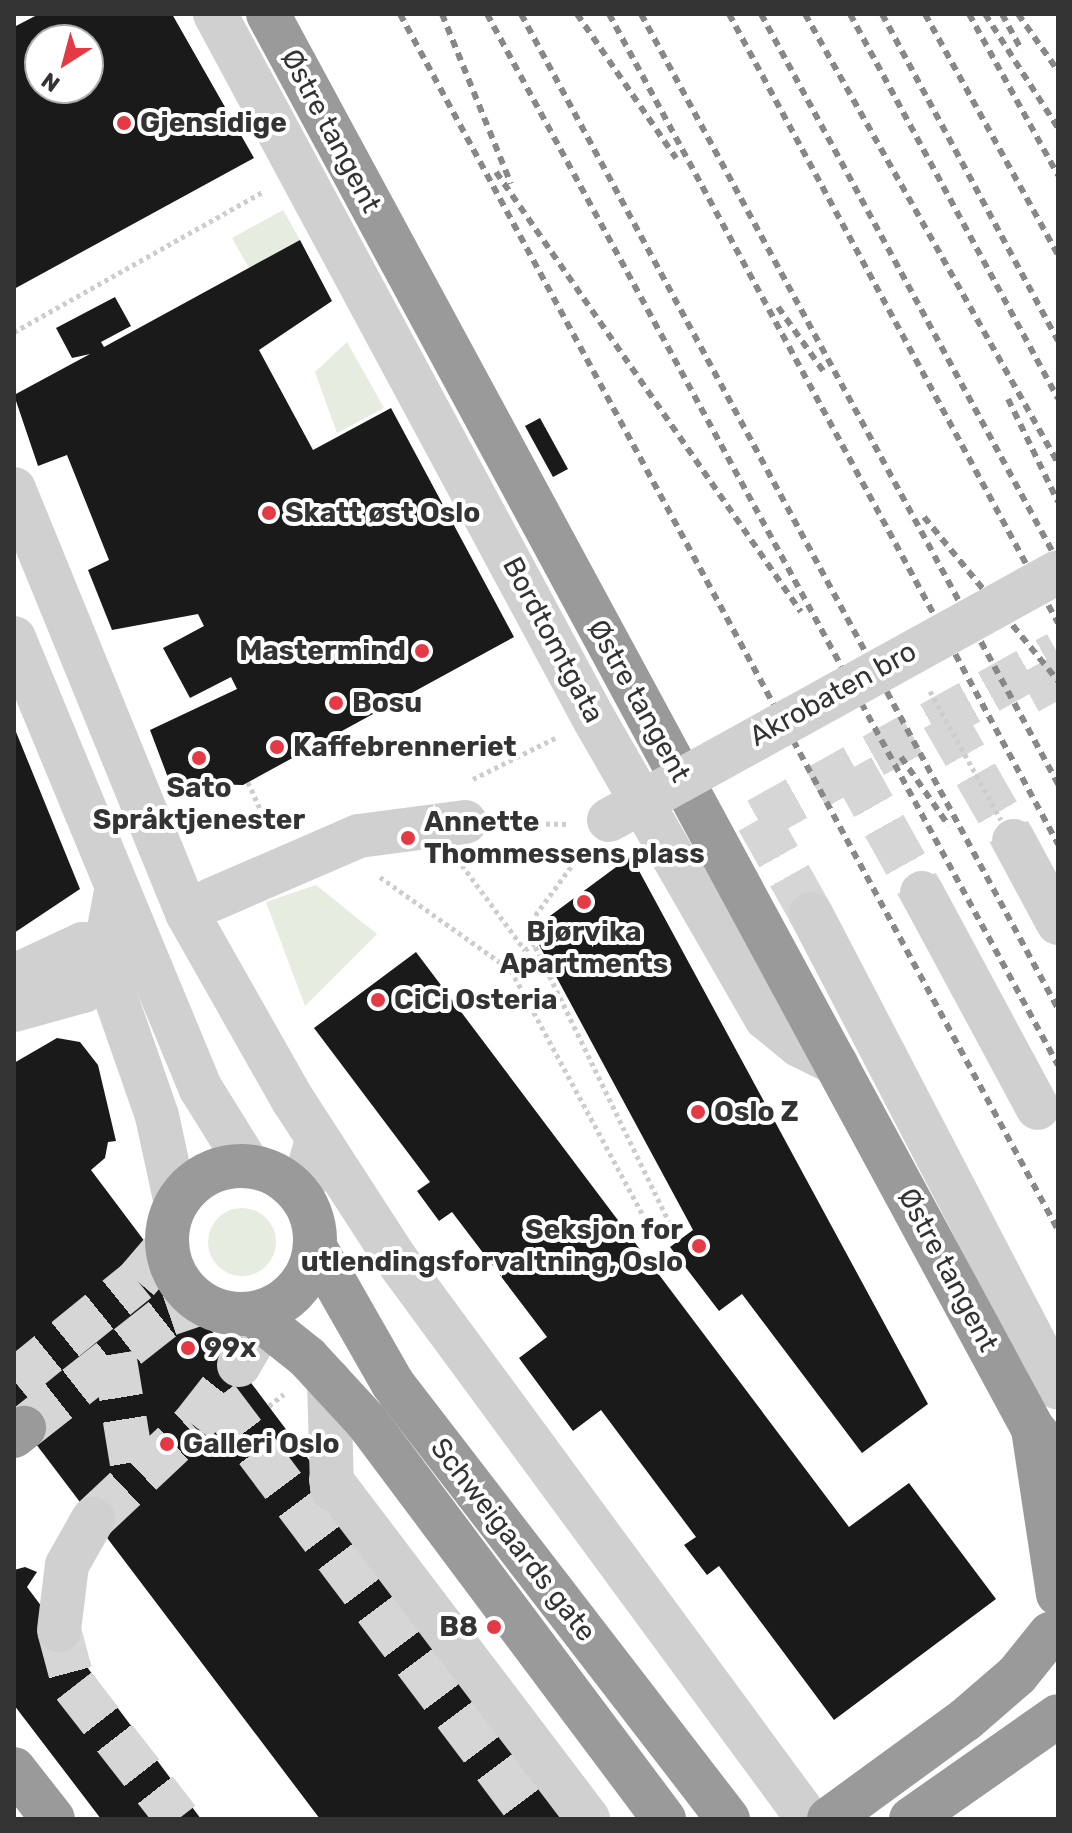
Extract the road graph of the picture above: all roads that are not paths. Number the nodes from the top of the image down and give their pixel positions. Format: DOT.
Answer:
graph roads {
  1 [pos="215,14"];
  2 [pos="268,14"];
  3 [pos="14,489"];
  4 [pos="1058,572"];
  5 [pos="14,638"];
  6 [pos="465,822"];
  7 [pos="601,822"];
  8 [pos="1007,830"];
  9 [pos="922,893"];
  10 [pos="211,900"];
  11 [pos="811,914"];
  12 [pos="1058,923"];
  13 [pos="119,958"];
  14 [pos="213,967"];
  15 [pos="14,976"];
  16 [pos="14,1010"];
  17 [pos="837,1064"];
  18 [pos="1038,1108"];
  19 [pos="317,1140"];
  20 [pos="249,1166"];
  21 [pos="301,1195"];
  22 [pos="176,1204"];
  23 [pos="316,1249"];
  24 [pos="263,1315"];
  25 [pos="239,1365"];
  26 [pos="310,1385"];
  27 [pos="1058,1388"];
  28 [pos="1046,1443"];
  29 [pos="93,1519"];
  30 [pos="1056,1624"];
  31 [pos="59,1630"];
  32 [pos="1058,1716"];
  33 [pos="14,1769"];
  34 [pos="727,1816"];
  35 [pos="53,1819"];
  36 [pos="588,1819"];
  37 [pos="664,1819"];
  38 [pos="808,1819"];
  39 [pos="829,1819"];
  40 [pos="911,1819"];
  1 -- 17 [label="street, Bordtomtgata"];
  2 -- 17 [label="highway, Østre tangent"];
  3 -- 14 [label="street"];
  4 -- 7 [label="street, Akrobaten bro, bridge"];
  5 -- 13 [label="street"];
  6 -- 10 [label="street"];
  8 -- 12 [label="street"];
  9 -- 18 [label="street"];
  11 -- 27 [label="street"];
  13 -- 14 [label="street"];
  13 -- 15 [label="street"];
  13 -- 16 [label="street"];
  13 -- 20 [label="street"];
  13 -- 22 [label="street"];
  14 -- 19 [label="street"];
  17 -- 28 [label="highway, Østre tangent"];
  19 -- 21 [label="street"];
  19 -- 38 [label="street"];
  20 -- 21 [label="highway"];
  20 -- 22 [label="highway"];
  21 -- 23 [label="highway"];
  22 -- 24 [label="highway"];
  23 -- 24 [label="highway"];
  23 -- 34 [label="highway, Schweigaards gate"];
  24 -- 25 [label="street"];
  24 -- 26 [label="highway, Schweigaards gate"];
  26 -- 36 [label="street"];
  26 -- 37 [label="highway, Schweigaards gate"];
  28 -- 30 [label="highway, Østre tangent"];
  29 -- 31 [label="street"];
  30 -- 39 [label="highway, Østre tangent"];
  32 -- 40 [label="highway"];
  33 -- 35 [label="highway"];
}
